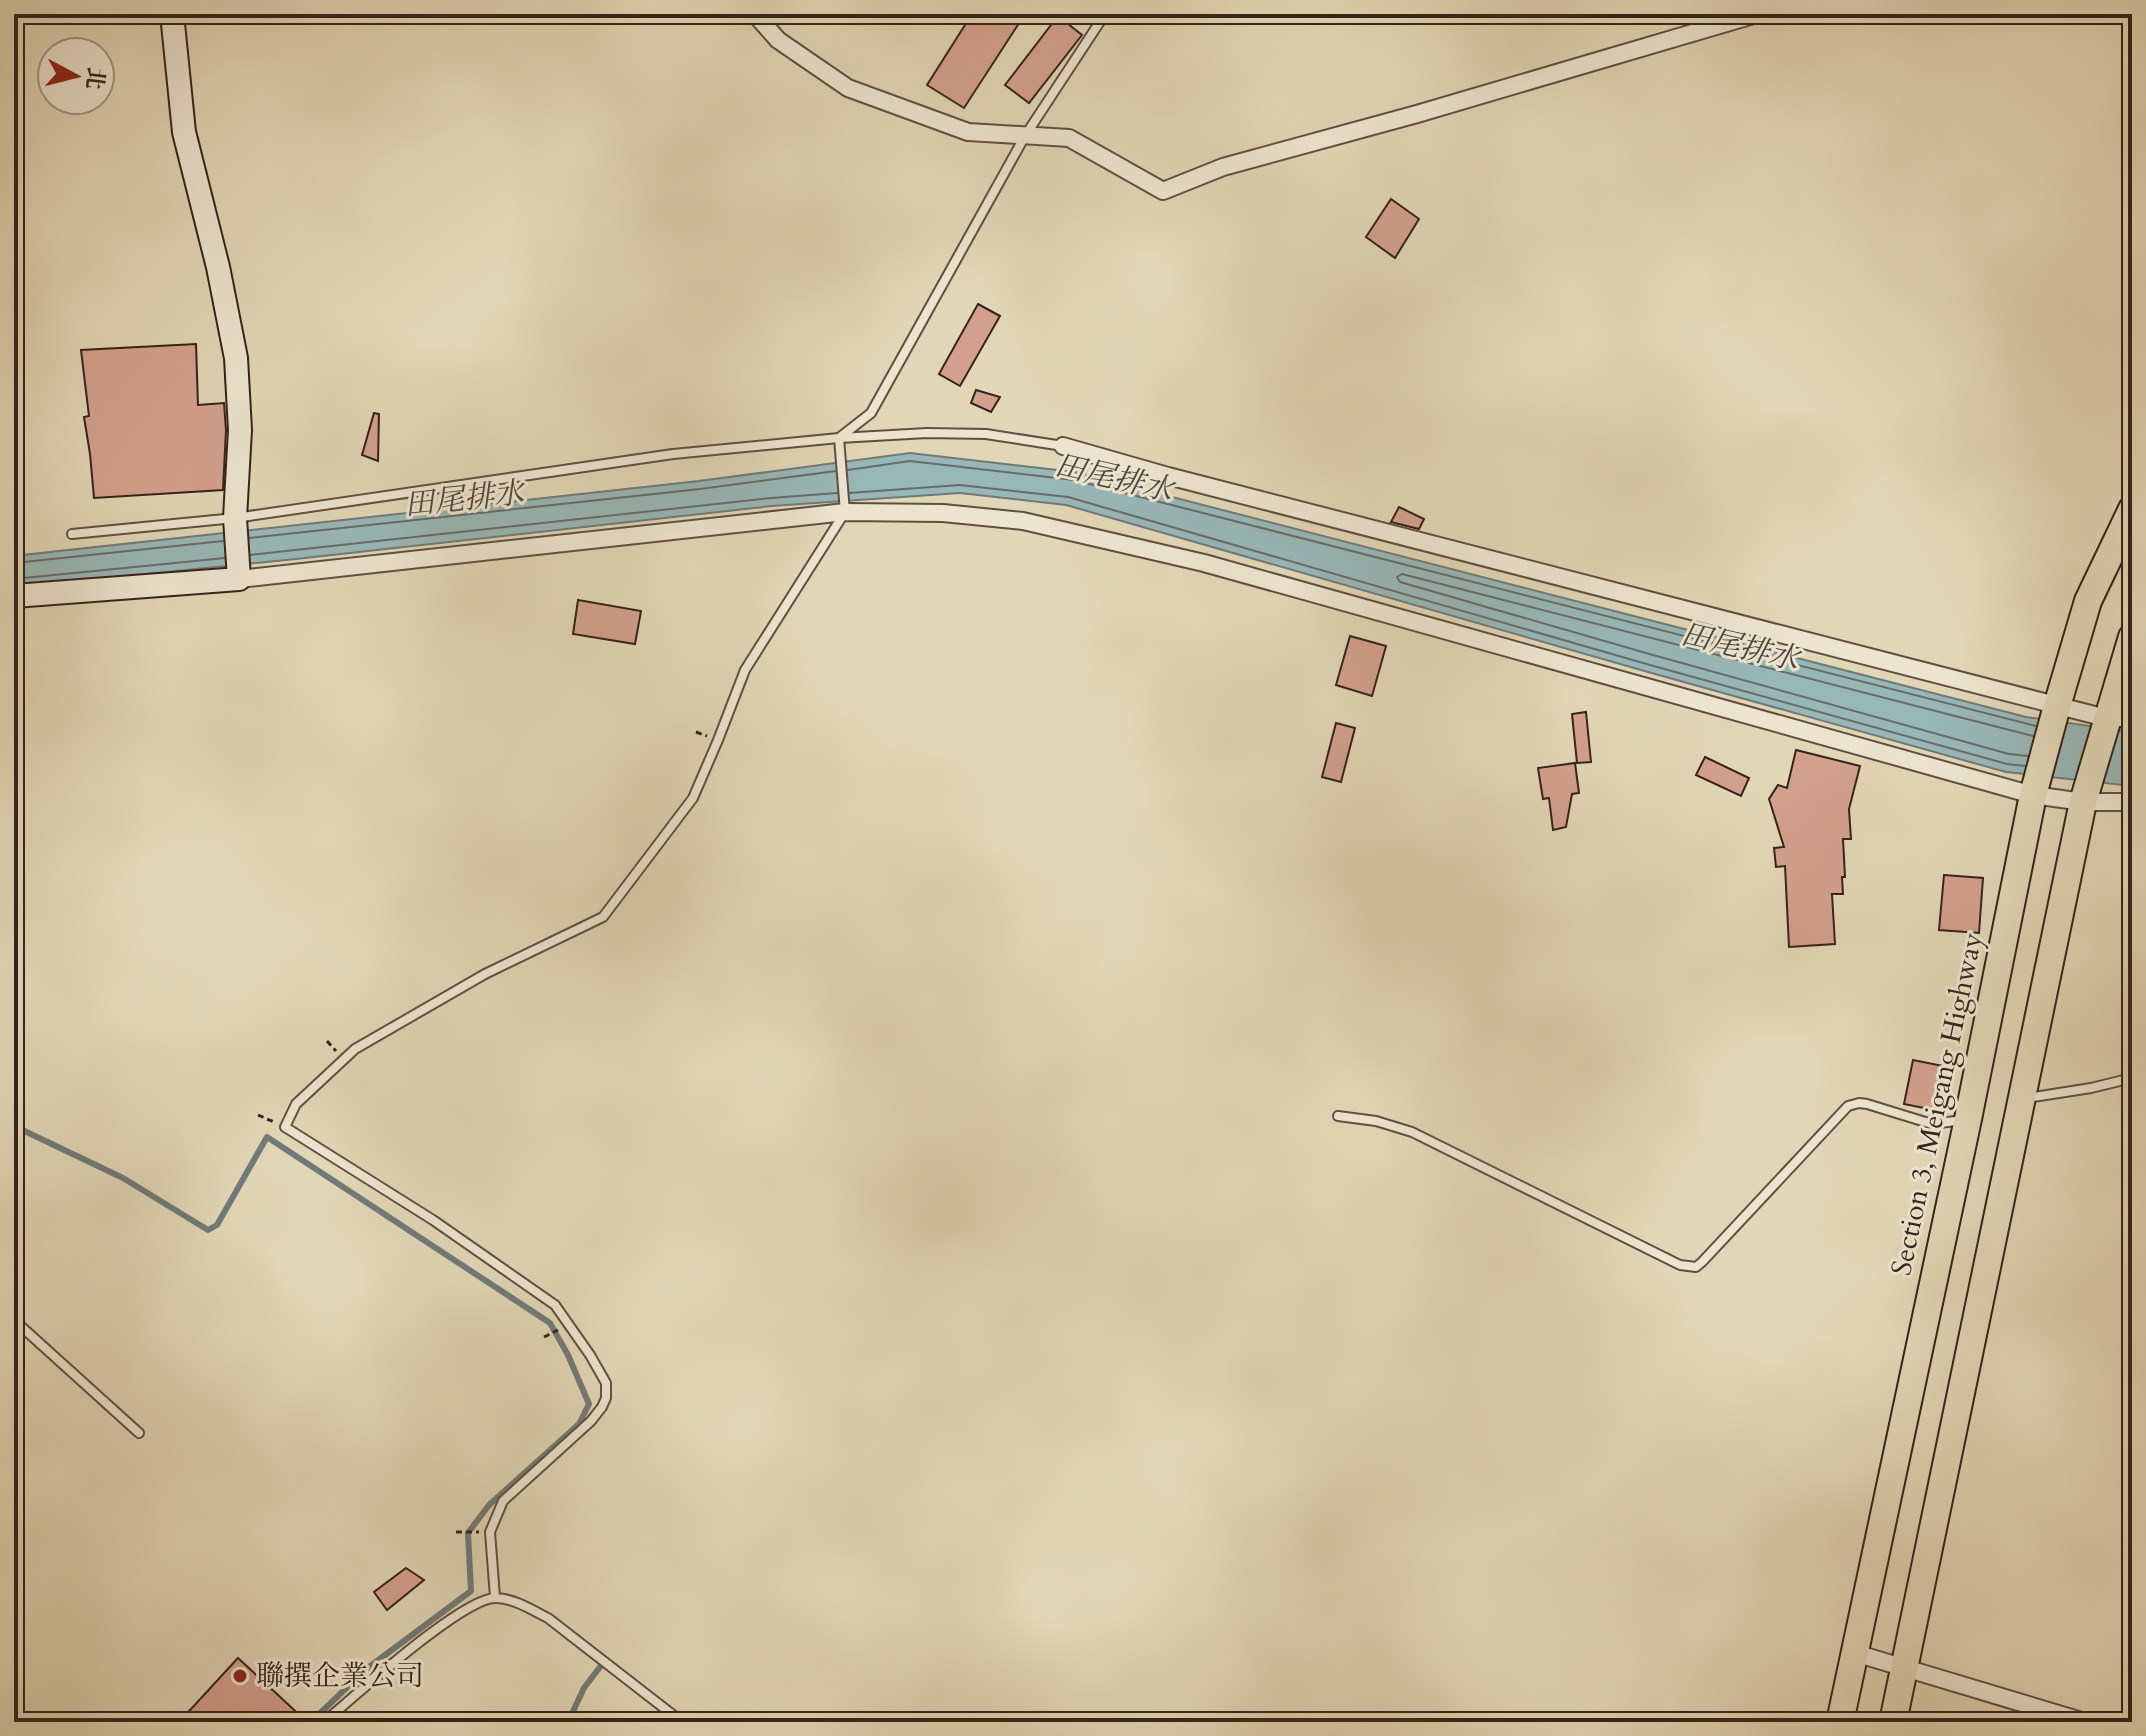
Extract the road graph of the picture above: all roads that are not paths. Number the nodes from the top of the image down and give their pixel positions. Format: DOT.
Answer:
graph roads {
  1 [pos="172,14"];
  2 [pos="755,14"];
  3 [pos="1105,14"];
  4 [pos="1757,14"];
  5 [pos="1025,136"];
  6 [pos="839,438"];
  7 [pos="1063,446"];
  8 [pos="2132,509"];
  9 [pos="845,512"];
  10 [pos="235,518"];
  11 [pos="72,534"];
  12 [pos="239,579"];
  13 [pos="14,596"];
  14 [pos="2132,637"];
  15 [pos="2057,706"];
  16 [pos="2119,718"];
  17 [pos="2033,795"];
  18 [pos="2083,802"];
  19 [pos="2132,802"];
  20 [pos="2132,1078"];
  21 [pos="2022,1099"];
  22 [pos="1338,1116"];
  23 [pos="1968,1119"];
  24 [pos="14,1320"];
  25 [pos="139,1433"];
  26 [pos="495,1597"];
  27 [pos="1855,1653"];
  28 [pos="1905,1667"];
  29 [pos="324,1722"];
  30 [pos="682,1722"];
  31 [pos="1840,1722"];
  32 [pos="1893,1722"];
  33 [pos="2085,1722"];
  1 -- 10 [label="street"];
  2 -- 5 [label="street"];
  3 -- 5 [label="lane"];
  4 -- 5 [label="street"];
  5 -- 6 [label="lane"];
  6 -- 7 [label="lane"];
  6 -- 9 [label="lane"];
  6 -- 10 [label="lane"];
  7 -- 15 [label="street"];
  8 -- 15 [label="main road, Section 3, Meigang Highway"];
  9 -- 12 [label="street"];
  9 -- 17 [label="street"];
  9 -- 26 [label="lane"];
  10 -- 11 [label="lane"];
  10 -- 12 [label="street"];
  12 -- 13 [label="street"];
  14 -- 16 [label="main road"];
  15 -- 16 [label="street"];
  15 -- 17 [label="main road, Section 3, Meigang Highway"];
  16 -- 18 [label="main road"];
  17 -- 18 [label="street"];
  17 -- 23 [label="main road, Section 3, Meigang Highway"];
  18 -- 19 [label="street"];
  18 -- 21 [label="main road"];
  20 -- 21 [label="lane"];
  21 -- 28 [label="main road"];
  22 -- 23 [label="lane"];
  23 -- 27 [label="main road, Section 3, Meigang Highway"];
  24 -- 25 [label="lane"];
  26 -- 29 [label="lane"];
  26 -- 30 [label="lane"];
  27 -- 28 [label="street"];
  27 -- 31 [label="main road, Section 3, Meigang Highway"];
  28 -- 32 [label="main road"];
  28 -- 33 [label="street"];
}
